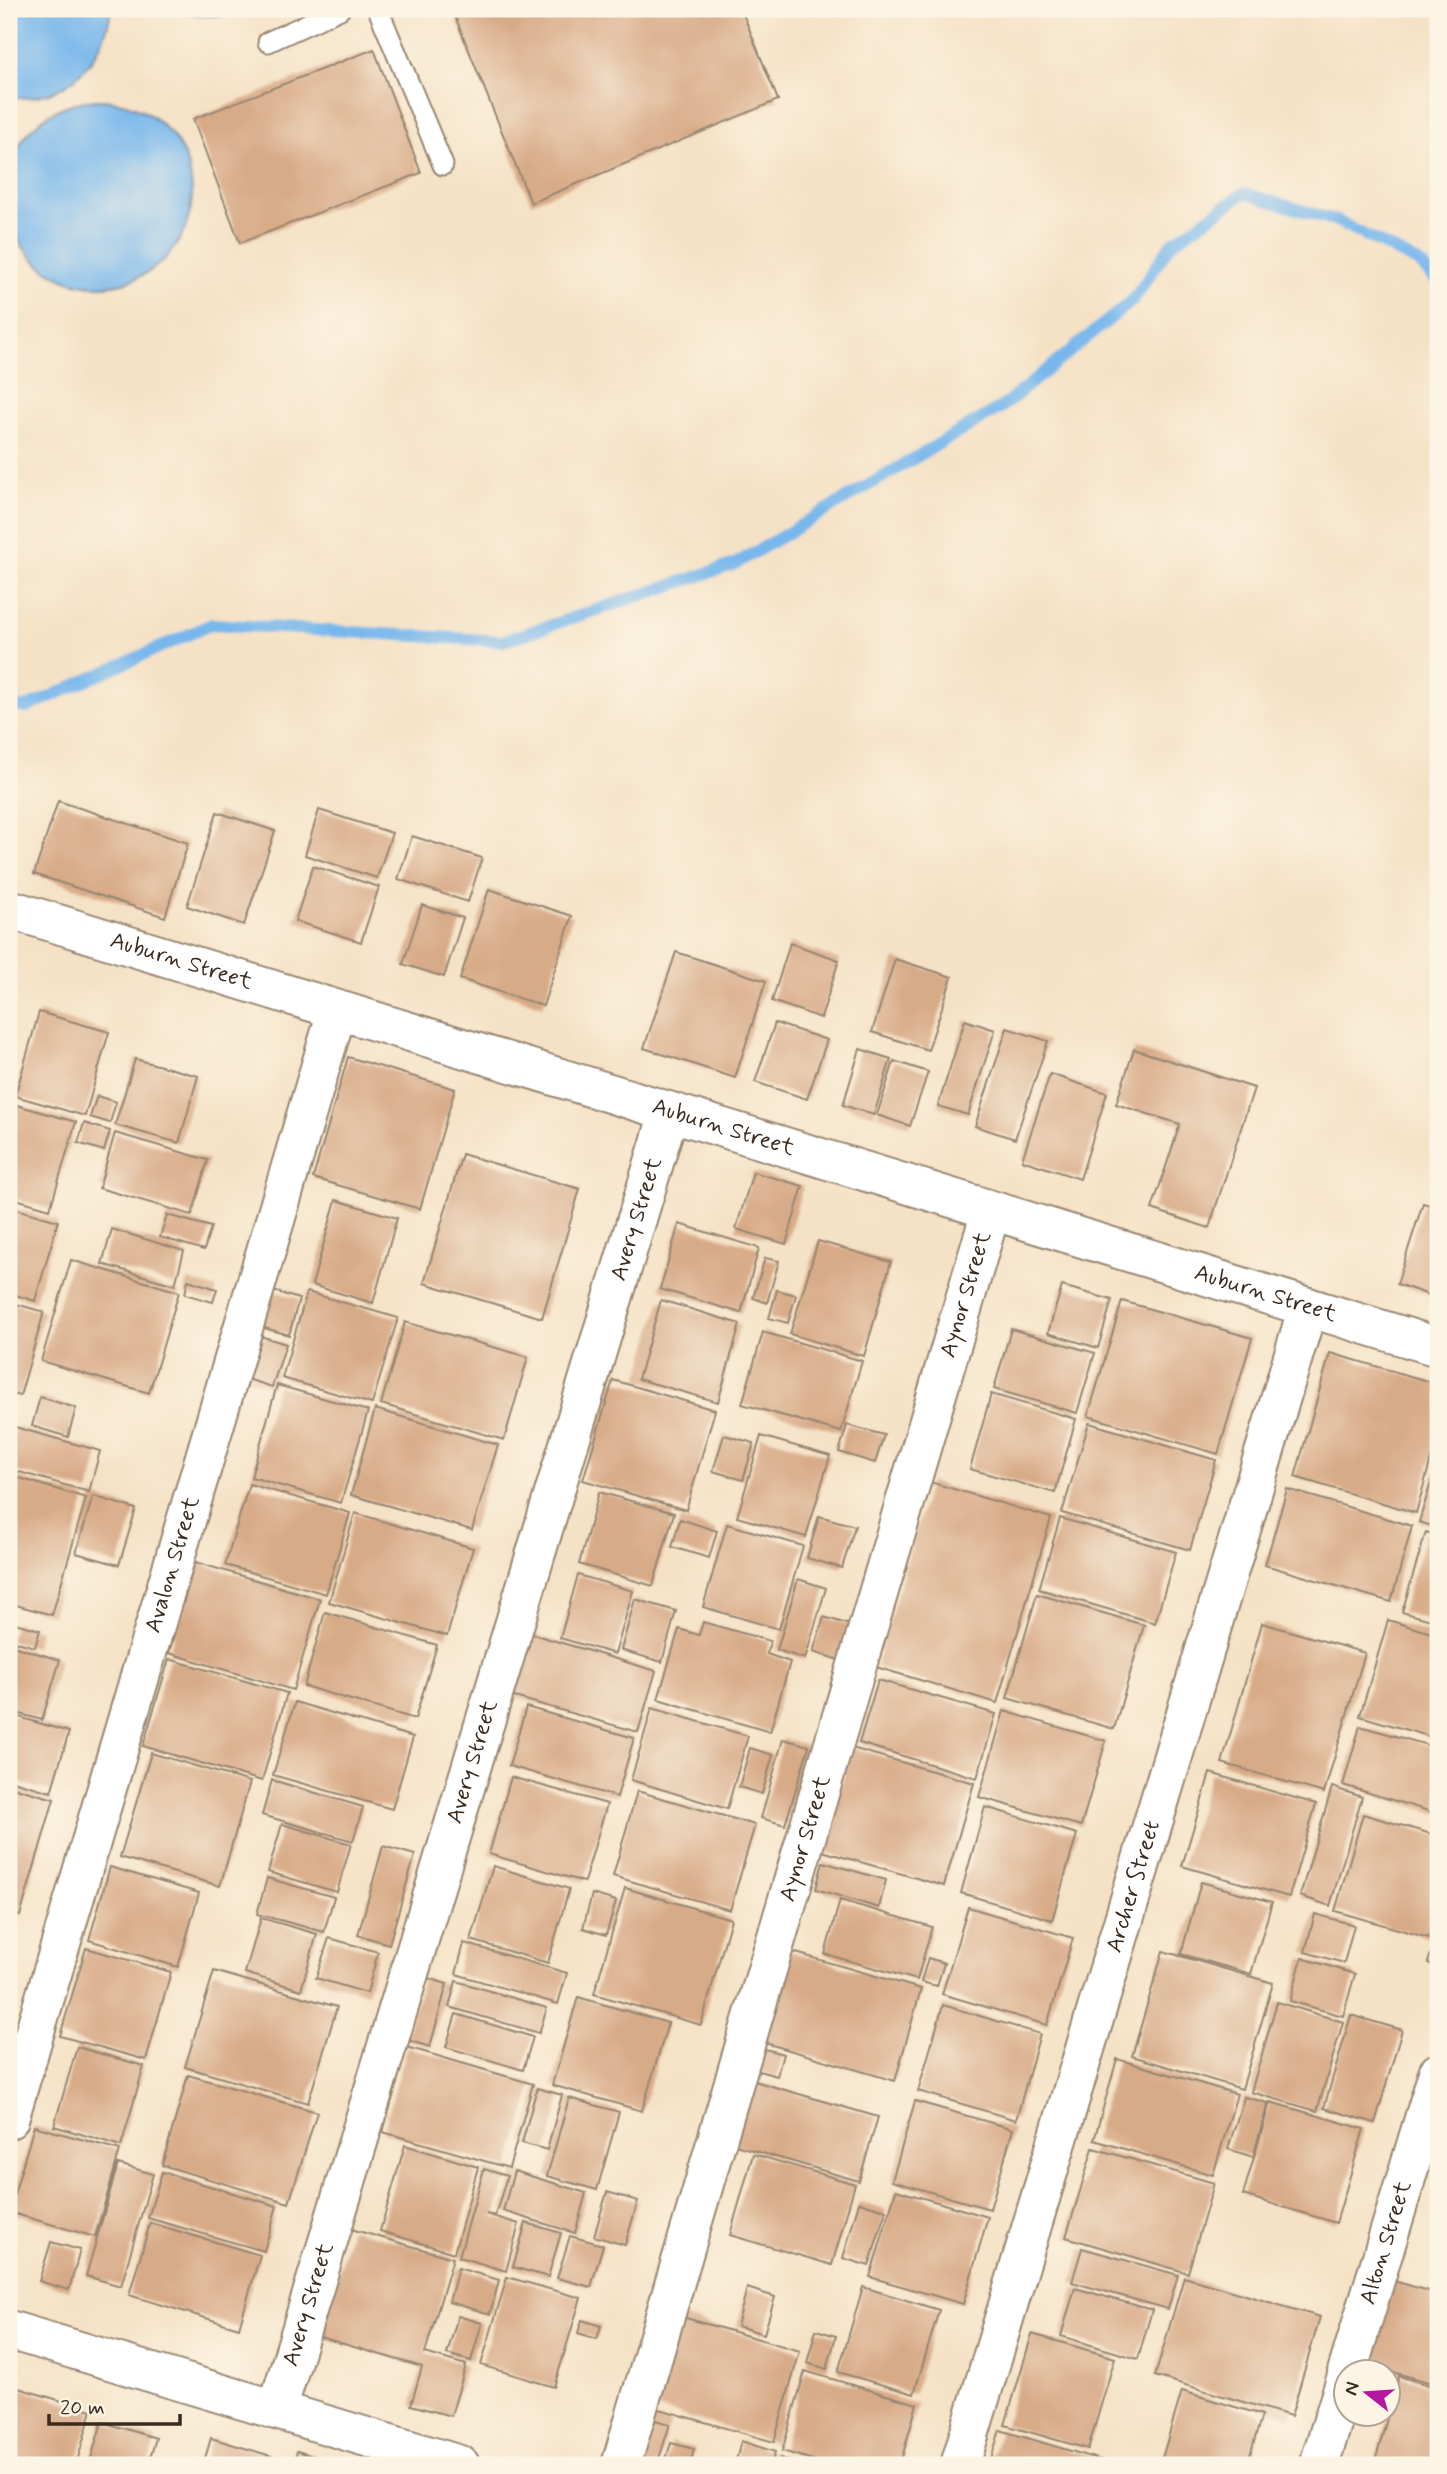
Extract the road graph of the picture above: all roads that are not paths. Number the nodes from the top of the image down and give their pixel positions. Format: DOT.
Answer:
graph roads {
  1 [pos="340,9"];
  2 [pos="378,9"];
  3 [pos="268,42"];
  4 [pos="443,165"];
  5 [pos="9,912"];
  6 [pos="337,1011"];
  7 [pos="669,1113"];
  8 [pos="991,1211"];
  9 [pos="1308,1307"];
  10 [pos="1438,1347"];
  11 [pos="1438,2073"];
  12 [pos="9,2119"];
  13 [pos="9,2330"];
  14 [pos="1351,2358"];
  15 [pos="277,2410"];
  16 [pos="1332,2424"];
  17 [pos="460,2465"];
  18 [pos="621,2465"];
  19 [pos="960,2465"];
  20 [pos="1319,2465"];
  1 -- 3 [label="lane"];
  2 -- 4 [label="lane"];
  5 -- 6 [label="street, Auburn Street"];
  6 -- 7 [label="street, Auburn Street"];
  6 -- 12 [label="street, Avalon Street"];
  7 -- 8 [label="street, Auburn Street"];
  7 -- 15 [label="street, Avery Street"];
  8 -- 9 [label="street, Auburn Street"];
  8 -- 18 [label="street, Aynor Street"];
  9 -- 10 [label="street, Auburn Street"];
  9 -- 19 [label="street, Archer Street"];
  11 -- 14 [label="street, Alton Street"];
  13 -- 15 [label="street"];
  15 -- 17 [label="street"];
  16 -- 20 [label="street"];
}
